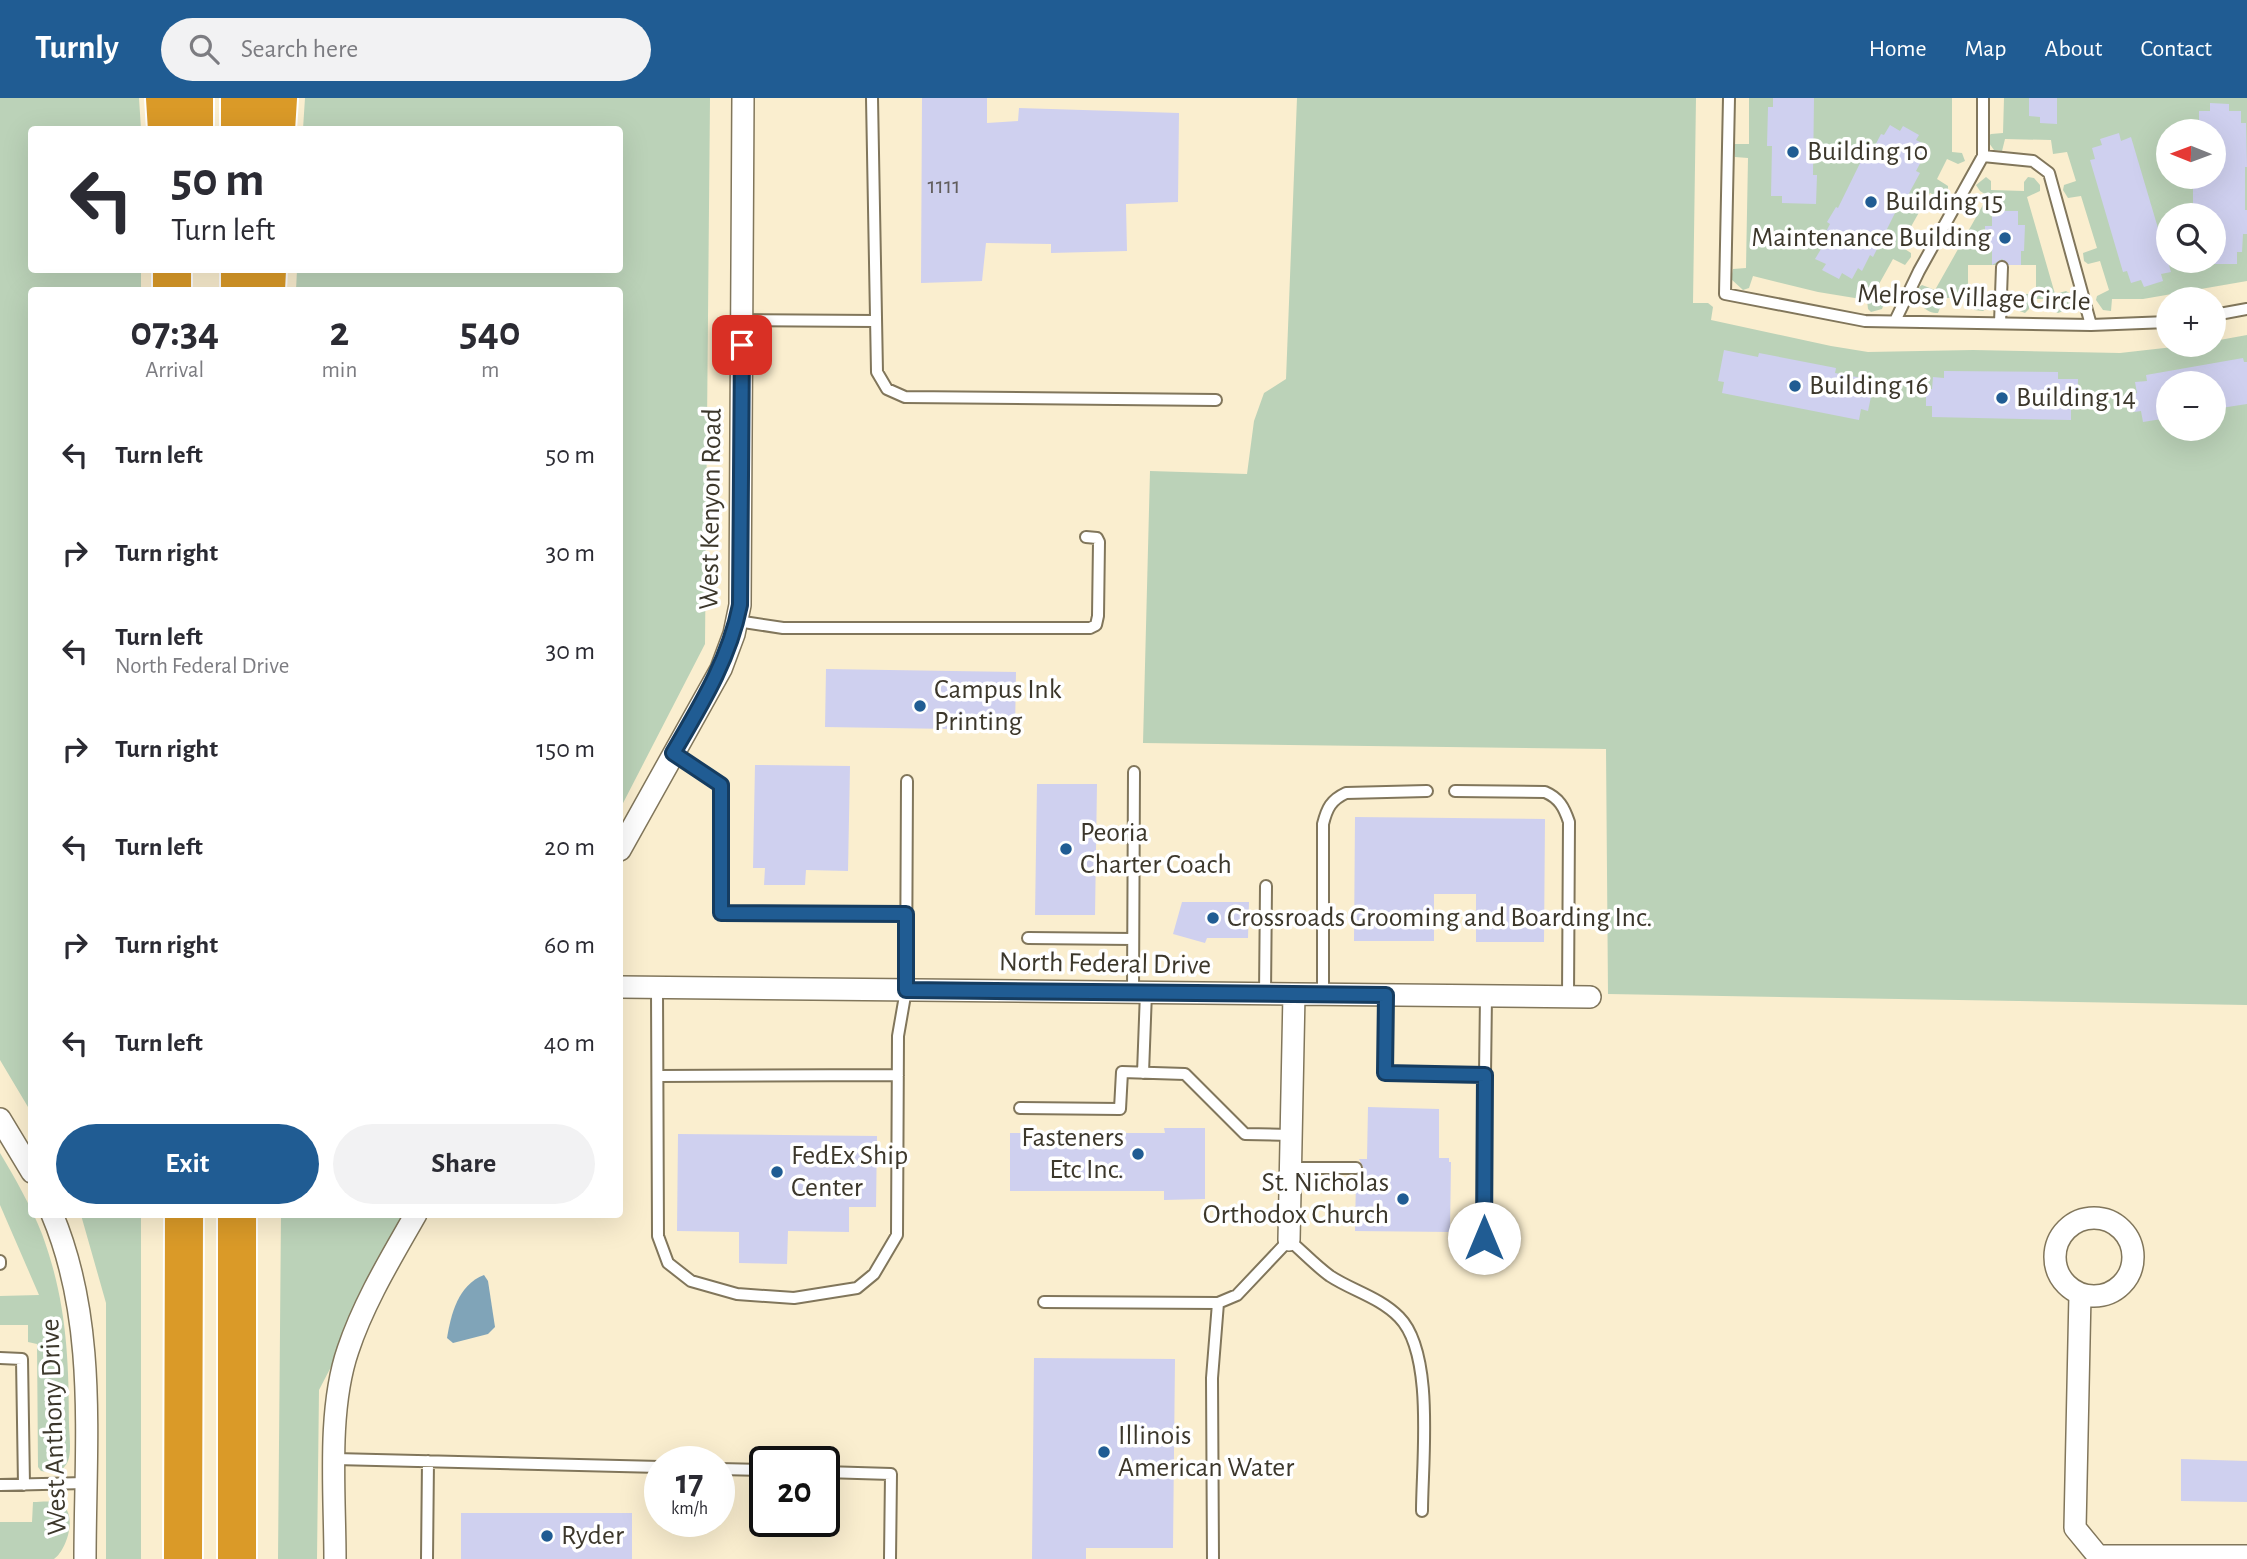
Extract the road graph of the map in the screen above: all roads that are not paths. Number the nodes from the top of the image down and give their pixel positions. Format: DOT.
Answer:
graph roads {
  1 [pos="165,98"];
  2 [pos="194,98"];
  3 [pos="240,98"];
  4 [pos="278,98"];
  5 [pos="743,98"];
  6 [pos="873,98"];
  7 [pos="1729,98"];
  8 [pos="1983,98"];
  9 [pos="167,126"];
  10 [pos="194,126"];
  11 [pos="240,126"];
  12 [pos="276,126"];
  13 [pos="1983,156"];
  14 [pos="2002,267"];
  15 [pos="2247,309"];
  16 [pos="2226,313"];
  17 [pos="742,320"];
  18 [pos="874,321"];
  19 [pos="1895,321"];
  20 [pos="2156,322"];
  21 [pos="2000,323"];
  22 [pos="2091,325"];
  23 [pos="1216,400"];
  24 [pos="1086,537"];
  25 [pos="737,621"];
  26 [pos="673,753"];
  27 [pos="1134,772"];
  28 [pos="907,782"];
  29 [pos="1427,791"];
  30 [pos="1455,791"];
  31 [pos="623,845"];
  32 [pos="1266,886"];
  33 [pos="906,914"];
  34 [pos="1028,937"];
  35 [pos="1133,939"];
  36 [pos="623,987"];
  37 [pos="657,988"];
  38 [pos="906,990"];
  39 [pos="1140,992"];
  40 [pos="1265,994"];
  41 [pos="1294,994"];
  42 [pos="1323,994"];
  43 [pos="1386,995"];
  44 [pos="1486,996"];
  45 [pos="1568,997"];
  46 [pos="1590,997"];
  47 [pos="1143,1073"];
  48 [pos="898,1075"];
  49 [pos="1485,1075"];
  50 [pos="658,1076"];
  51 [pos="1020,1108"];
  52 [pos="0,1119"];
  53 [pos="1290,1135"];
  54 [pos="28,1165"];
  55 [pos="1290,1168"];
  56 [pos="1356,1168"];
  57 [pos="53,1218"];
  58 [pos="184,1218"];
  59 [pos="237,1218"];
  60 [pos="414,1218"];
  61 [pos="1484,1238"];
  62 [pos="1289,1240"];
  63 [pos="2080,1294"];
  64 [pos="1044,1302"];
  65 [pos="1219,1303"];
  66 [pos="0,1358"];
  67 [pos="335,1459"];
  68 [pos="428,1461"];
  69 [pos="644,1467"];
  70 [pos="840,1472"];
  71 [pos="85,1483"];
  72 [pos="0,1485"];
  73 [pos="24,1485"];
  74 [pos="1422,1511"];
  75 [pos="2247,1556"];
  76 [pos="85,1559"];
  77 [pos="183,1559"];
  78 [pos="237,1559"];
  79 [pos="335,1559"];
  80 [pos="427,1559"];
  81 [pos="890,1559"];
  82 [pos="1213,1559"];
  1 -- 9 [label="highway"];
  2 -- 10 [label="highway"];
  3 -- 11 [label="highway"];
  4 -- 12 [label="highway"];
  5 -- 17 [label="street, West Kenyon Road"];
  6 -- 18 [label="lane"];
  7 -- 19 [label="lane, Melrose Village Circle"];
  8 -- 13 [label="lane"];
  13 -- 19 [label="lane"];
  13 -- 22 [label="lane"];
  14 -- 21 [label="lane"];
  15 -- 16 [label="lane"];
  17 -- 18 [label="lane"];
  17 -- 25 [label="street, West Kenyon Road"];
  18 -- 23 [label="lane"];
  19 -- 21 [label="lane, Melrose Village Circle"];
  20 -- 22 [label="lane, Melrose Village Circle"];
  21 -- 22 [label="lane, Melrose Village Circle"];
  24 -- 25 [label="lane"];
  25 -- 26 [label="street, West Kenyon Road"];
  26 -- 31 [label="street, West Kenyon Road"];
  26 -- 33 [label="lane"];
  27 -- 35 [label="lane"];
  28 -- 33 [label="lane"];
  29 -- 42 [label="lane"];
  30 -- 45 [label="lane"];
  32 -- 40 [label="lane"];
  33 -- 38 [label="lane"];
  34 -- 35 [label="lane"];
  35 -- 39 [label="lane"];
  36 -- 37 [label="street, North Federal Drive"];
  37 -- 38 [label="street, North Federal Drive"];
  37 -- 50 [label="lane"];
  38 -- 39 [label="street, North Federal Drive"];
  38 -- 48 [label="lane"];
  39 -- 40 [label="street, North Federal Drive"];
  39 -- 47 [label="lane"];
  40 -- 41 [label="street, North Federal Drive"];
  41 -- 42 [label="street, North Federal Drive"];
  41 -- 53 [label="street"];
  42 -- 43 [label="street, North Federal Drive"];
  43 -- 44 [label="street, North Federal Drive"];
  43 -- 49 [label="lane"];
  44 -- 45 [label="street, North Federal Drive"];
  44 -- 49 [label="lane"];
  45 -- 46 [label="street, North Federal Drive"];
  47 -- 51 [label="lane"];
  47 -- 53 [label="lane"];
  48 -- 50 [label="lane"];
  48 -- 50 [label="lane"];
  49 -- 61 [label="lane"];
  52 -- 54 [label="street"];
  53 -- 55 [label="street"];
  55 -- 56 [label="lane"];
  55 -- 62 [label="street"];
  57 -- 71 [label="street, West Anthony Drive"];
  58 -- 77 [label="highway"];
  59 -- 78 [label="highway"];
  60 -- 67 [label="street"];
  62 -- 65 [label="lane"];
  62 -- 74 [label="lane"];
  63 -- 75 [label="street"];
  64 -- 65 [label="lane"];
  65 -- 82 [label="lane"];
  66 -- 73 [label="lane"];
  67 -- 68 [label="lane"];
  67 -- 79 [label="street"];
  68 -- 69 [label="lane"];
  68 -- 80 [label="lane"];
  70 -- 81 [label="lane"];
  71 -- 73 [label="lane"];
  71 -- 76 [label="street, West Anthony Drive"];
  72 -- 73 [label="lane"];
}
